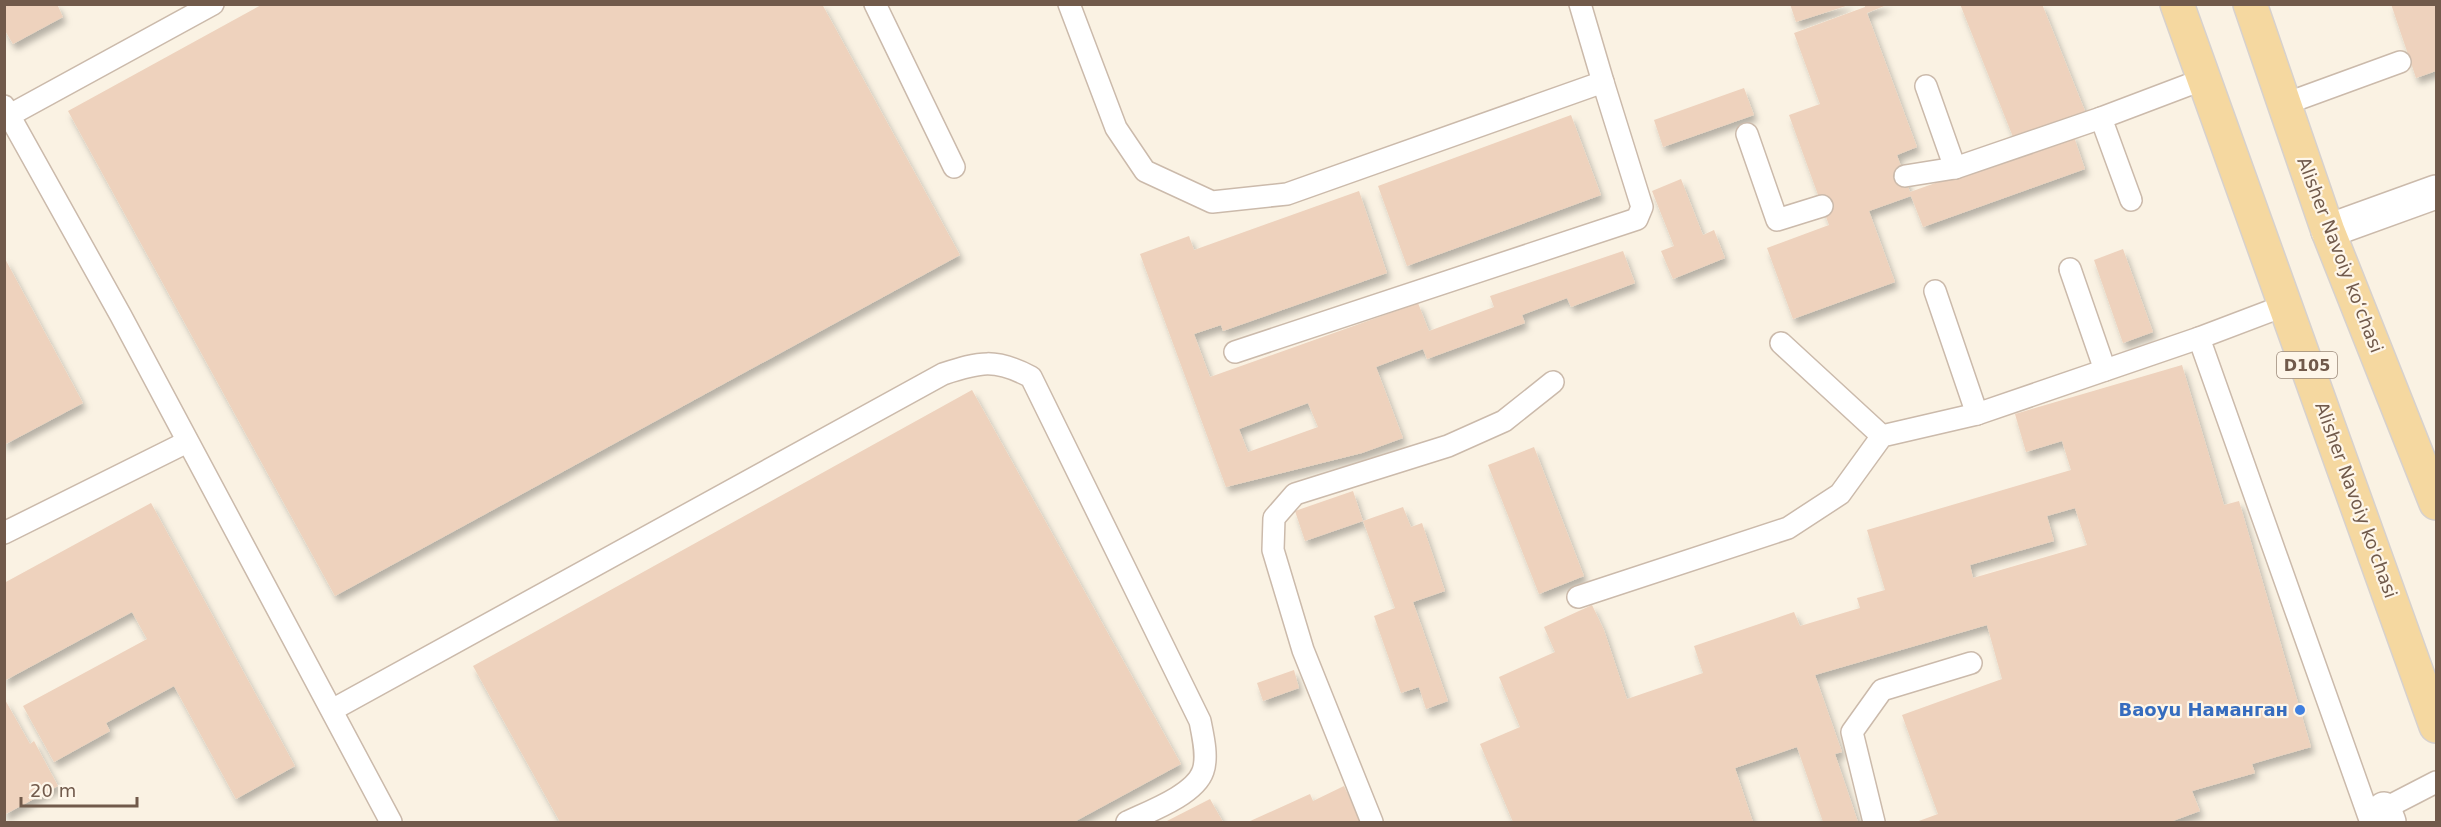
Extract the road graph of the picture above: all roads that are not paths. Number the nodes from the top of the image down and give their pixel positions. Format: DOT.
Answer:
graph roads {
  1 [pos="213,4"];
  2 [pos="875,4"];
  3 [pos="1070,4"];
  4 [pos="1580,4"];
  5 [pos="2177,4"];
  6 [pos="2250,4"];
  7 [pos="2400,62"];
  8 [pos="2204,78"];
  9 [pos="1603,82"];
  10 [pos="1926,86"];
  11 [pos="2284,104"];
  12 [pos="7,111"];
  13 [pos="2101,118"];
  14 [pos="1747,134"];
  15 [pos="954,167"];
  16 [pos="1955,168"];
  17 [pos="1905,176"];
  18 [pos="2436,192"];
  19 [pos="2131,200"];
  20 [pos="1822,206"];
  21 [pos="2328,231"];
  22 [pos="2070,269"];
  23 [pos="1935,291"];
  24 [pos="2286,305"];
  25 [pos="2199,338"];
  26 [pos="1782,343"];
  27 [pos="1235,352"];
  28 [pos="2105,370"];
  29 [pos="1553,382"];
  30 [pos="1977,414"];
  31 [pos="1882,436"];
  32 [pos="187,442"];
  33 [pos="2436,503"];
  34 [pos="4,532"];
  35 [pos="1578,597"];
  36 [pos="1971,663"];
  37 [pos="332,710"];
  38 [pos="2436,726"];
  39 [pos="2436,782"];
  40 [pos="2375,818"];
  41 [pos="391,822"];
  42 [pos="1127,822"];
  43 [pos="1371,822"];
  44 [pos="1874,822"];
  1 -- 12 [label="lane"];
  2 -- 15 [label="lane"];
  3 -- 9 [label="lane"];
  4 -- 9 [label="lane"];
  5 -- 8 [label="main road, Alisher Navoiy ko'chasi / D105"];
  6 -- 11 [label="main road, Alisher Navoiy koʻchasi"];
  7 -- 11 [label="lane"];
  8 -- 13 [label="lane"];
  8 -- 24 [label="main road, Alisher Navoiy ko'chasi / D105"];
  9 -- 27 [label="lane"];
  10 -- 16 [label="lane"];
  11 -- 21 [label="main road, Alisher Navoiy koʻchasi"];
  12 -- 32 [label="lane"];
  13 -- 16 [label="lane"];
  13 -- 19 [label="lane"];
  14 -- 20 [label="lane"];
  16 -- 17 [label="lane"];
  18 -- 21 [label="street"];
  21 -- 33 [label="main road, Alisher Navoiy koʻchasi"];
  22 -- 28 [label="lane"];
  23 -- 30 [label="lane"];
  24 -- 25 [label="lane"];
  24 -- 38 [label="main road, Alisher Navoiy ko'chasi / D105"];
  25 -- 28 [label="lane"];
  25 -- 40 [label="lane"];
  26 -- 31 [label="lane"];
  28 -- 30 [label="lane"];
  29 -- 43 [label="lane"];
  30 -- 31 [label="lane"];
  31 -- 35 [label="lane"];
  32 -- 34 [label="lane"];
  32 -- 37 [label="lane"];
  36 -- 44 [label="lane"];
  37 -- 41 [label="lane"];
  37 -- 42 [label="lane"];
  39 -- 40 [label="lane"];
}
